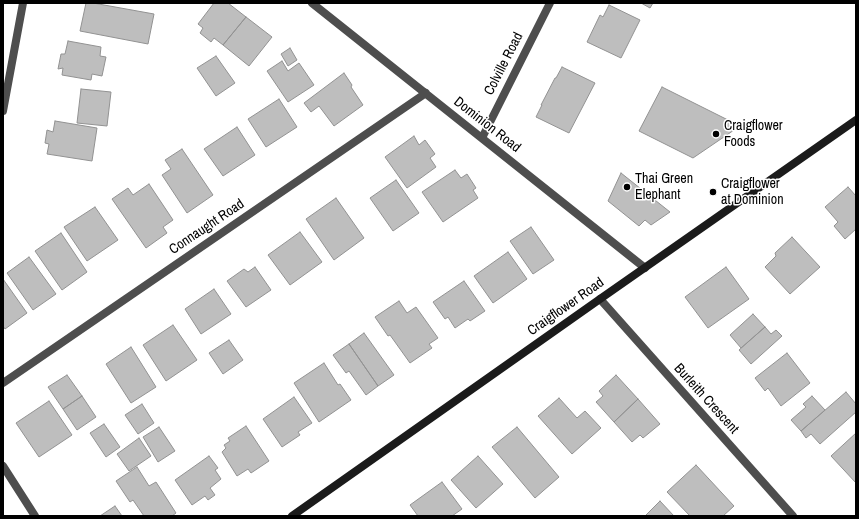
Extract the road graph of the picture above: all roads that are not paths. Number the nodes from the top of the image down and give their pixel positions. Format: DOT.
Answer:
graph roads {
  1 [pos="23,3"];
  2 [pos="312,3"];
  3 [pos="550,3"];
  4 [pos="426,93"];
  5 [pos="3,111"];
  6 [pos="856,120"];
  7 [pos="482,138"];
  8 [pos="645,268"];
  9 [pos="600,299"];
  10 [pos="3,383"];
  11 [pos="3,466"];
  12 [pos="35,516"];
  13 [pos="292,516"];
  14 [pos="793,516"];
  1 -- 5 [label="street"];
  2 -- 4 [label="street, Dominion Road"];
  3 -- 7 [label="street, Colville Road"];
  4 -- 7 [label="street, Dominion Road"];
  4 -- 10 [label="street, Connaught Road"];
  6 -- 8 [label="main road, Craigflower Road"];
  7 -- 8 [label="street, Dominion Road"];
  8 -- 9 [label="main road, Craigflower Road"];
  9 -- 13 [label="main road, Craigflower Road"];
  9 -- 14 [label="street, Burleith Crescent"];
  11 -- 12 [label="street"];
}
